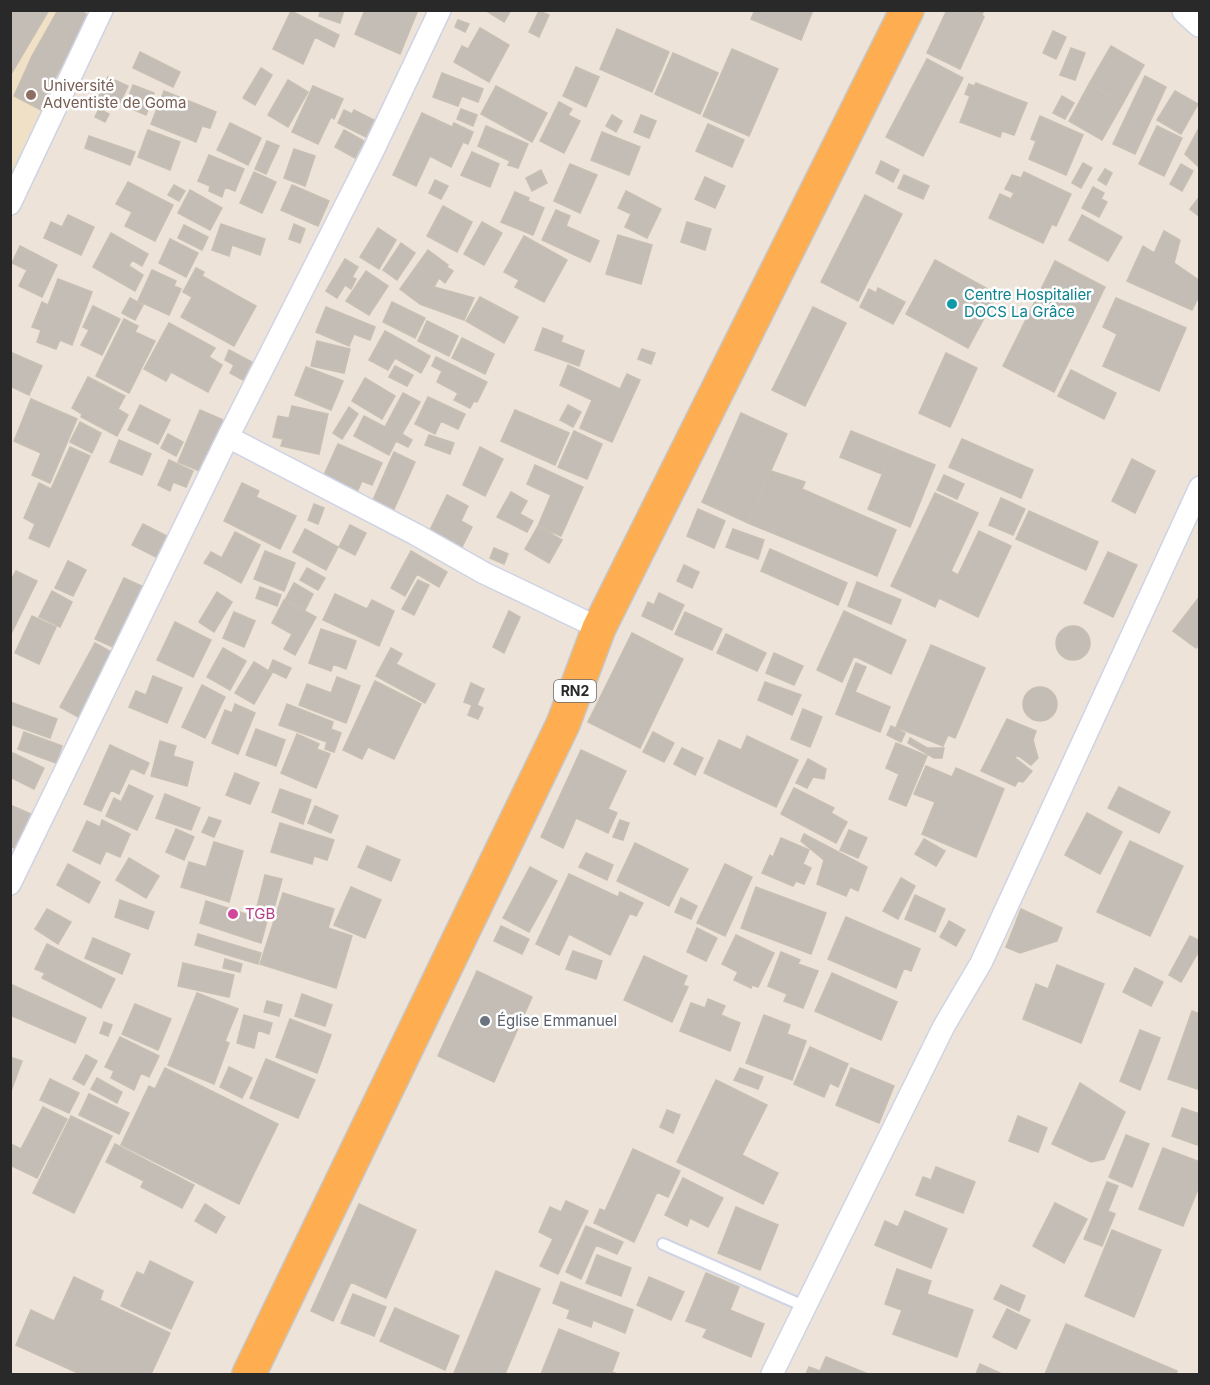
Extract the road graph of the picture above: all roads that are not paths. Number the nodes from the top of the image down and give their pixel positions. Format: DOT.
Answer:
graph roads {
  1 [pos="102,10"];
  2 [pos="440,10"];
  3 [pos="907,10"];
  4 [pos="1186,10"];
  5 [pos="1200,23"];
  6 [pos="10,204"];
  7 [pos="228,437"];
  8 [pos="1200,487"];
  9 [pos="599,628"];
  10 [pos="10,884"];
  11 [pos="663,1244"];
  12 [pos="806,1307"];
  13 [pos="249,1374"];
  14 [pos="772,1374"];
  1 -- 6 [label="street"];
  2 -- 7 [label="street"];
  3 -- 9 [label="highway, RN2"];
  4 -- 5 [label="street"];
  7 -- 9 [label="street"];
  7 -- 10 [label="street"];
  8 -- 12 [label="street"];
  9 -- 13 [label="highway, RN2"];
  11 -- 12 [label="lane"];
  12 -- 14 [label="street"];
}
